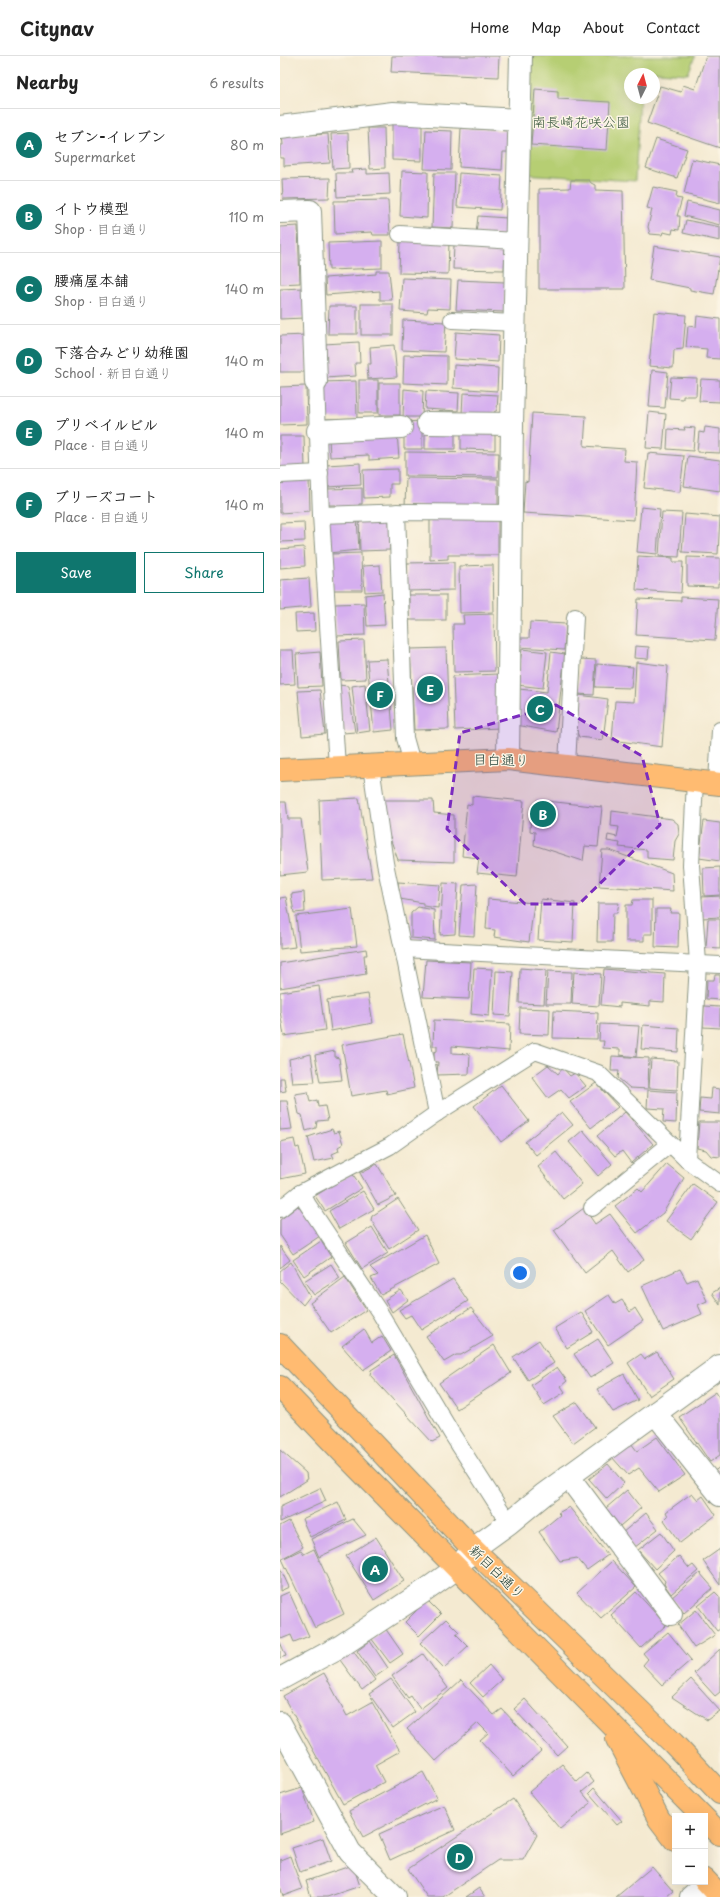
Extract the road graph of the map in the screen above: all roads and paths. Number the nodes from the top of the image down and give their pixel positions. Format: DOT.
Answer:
graph roads {
  1 [pos="520,56"];
  2 [pos="519,120"];
  3 [pos="280,127"];
  4 [pos="280,212"];
  5 [pos="400,234"];
  6 [pos="516,241"];
  7 [pos="452,320"];
  8 [pos="514,323"];
  9 [pos="316,382"];
  10 [pos="428,422"];
  11 [pos="512,424"];
  12 [pos="401,427"];
  13 [pos="318,431"];
  14 [pos="320,473"];
  15 [pos="280,475"];
  16 [pos="397,512"];
  17 [pos="511,513"];
  18 [pos="321,515"];
  19 [pos="575,617"];
  20 [pos="720,730"];
  21 [pos="508,759"];
  22 [pos="412,764"];
  23 [pos="567,764"];
  24 [pos="371,766"];
  25 [pos="337,767"];
  26 [pos="280,770"];
  27 [pos="695,780"];
  28 [pos="718,784"];
  29 [pos="403,949"];
  30 [pos="698,964"];
  31 [pos="720,965"];
  32 [pos="437,1112"];
  33 [pos="670,1144"];
  34 [pos="687,1160"];
  35 [pos="720,1184"];
  36 [pos="300,1193"];
  37 [pos="592,1208"];
  38 [pos="280,1209"];
  39 [pos="280,1345"];
  40 [pos="720,1366"];
  41 [pos="280,1387"];
  42 [pos="655,1413"];
  43 [pos="568,1476"];
  44 [pos="720,1495"];
  45 [pos="509,1523"];
  46 [pos="473,1549"];
  47 [pos="457,1568"];
  48 [pos="671,1614"];
  49 [pos="280,1679"];
  50 [pos="606,1717"];
  51 [pos="280,1723"];
  52 [pos="673,1743"];
  53 [pos="720,1775"];
  54 [pos="720,1793"];
  55 [pos="699,1813"];
  56 [pos="708,1822"];
  57 [pos="720,1834"];
  58 [pos="672,1836"];
  59 [pos="395,1897"];
  1 -- 2 [label="street"];
  2 -- 3 [label="street"];
  2 -- 6 [label="street"];
  4 -- 9 [label="street"];
  5 -- 6 [label="lane"];
  6 -- 8 [label="street"];
  7 -- 8 [label="lane"];
  8 -- 11 [label="street"];
  9 -- 13 [label="lane"];
  10 -- 11 [label="street"];
  11 -- 17 [label="street"];
  12 -- 13 [label="street"];
  13 -- 14 [label="lane"];
  14 -- 15 [label="lane"];
  14 -- 18 [label="lane"];
  16 -- 17 [label="lane"];
  16 -- 18 [label="lane"];
  16 -- 22 [label="lane"];
  17 -- 21 [label="street"];
  18 -- 25 [label="lane"];
  19 -- 23 [label="lane"];
  20 -- 28 [label="lane"];
  21 -- 22 [label="main road, 目白通り"];
  21 -- 23 [label="main road, 目白通り"];
  22 -- 24 [label="main road, 目白通り"];
  23 -- 27 [label="main road, 目白通り"];
  24 -- 25 [label="main road, 目白通り"];
  24 -- 29 [label="lane"];
  25 -- 26 [label="main road, 目白通り"];
  27 -- 28 [label="main road, 目白通り"];
  27 -- 30 [label="lane"];
  29 -- 30 [label="lane"];
  29 -- 32 [label="lane"];
  30 -- 31 [label="lane"];
  30 -- 34 [label="lane"];
  32 -- 33 [label="lane"];
  32 -- 36 [label="lane"];
  33 -- 34 [label="lane"];
  33 -- 37 [label="lane"];
  34 -- 35 [label="lane"];
  36 -- 38 [label="lane"];
  36 -- 45 [label="lane"];
  39 -- 46 [label="main road, 新目白通り"];
  40 -- 42 [label="street"];
  41 -- 47 [label="main road, 新目白通り"];
  42 -- 43 [label="street"];
  42 -- 44 [label="street"];
  43 -- 45 [label="street"];
  43 -- 48 [label="street"];
  45 -- 46 [label="street"];
  46 -- 47 [label="street"];
  46 -- 52 [label="main road, 新目白通り"];
  47 -- 49 [label="street"];
  47 -- 50 [label="main road, 新目白通り"];
  50 -- 55 [label="main road, 新目白通り"];
  50 -- 58 [label="main road"];
  51 -- 59 [label="street"];
  52 -- 53 [label="main road"];
  52 -- 54 [label="main road, 新目白通り"];
  56 -- 57 [label="main road"];
}
